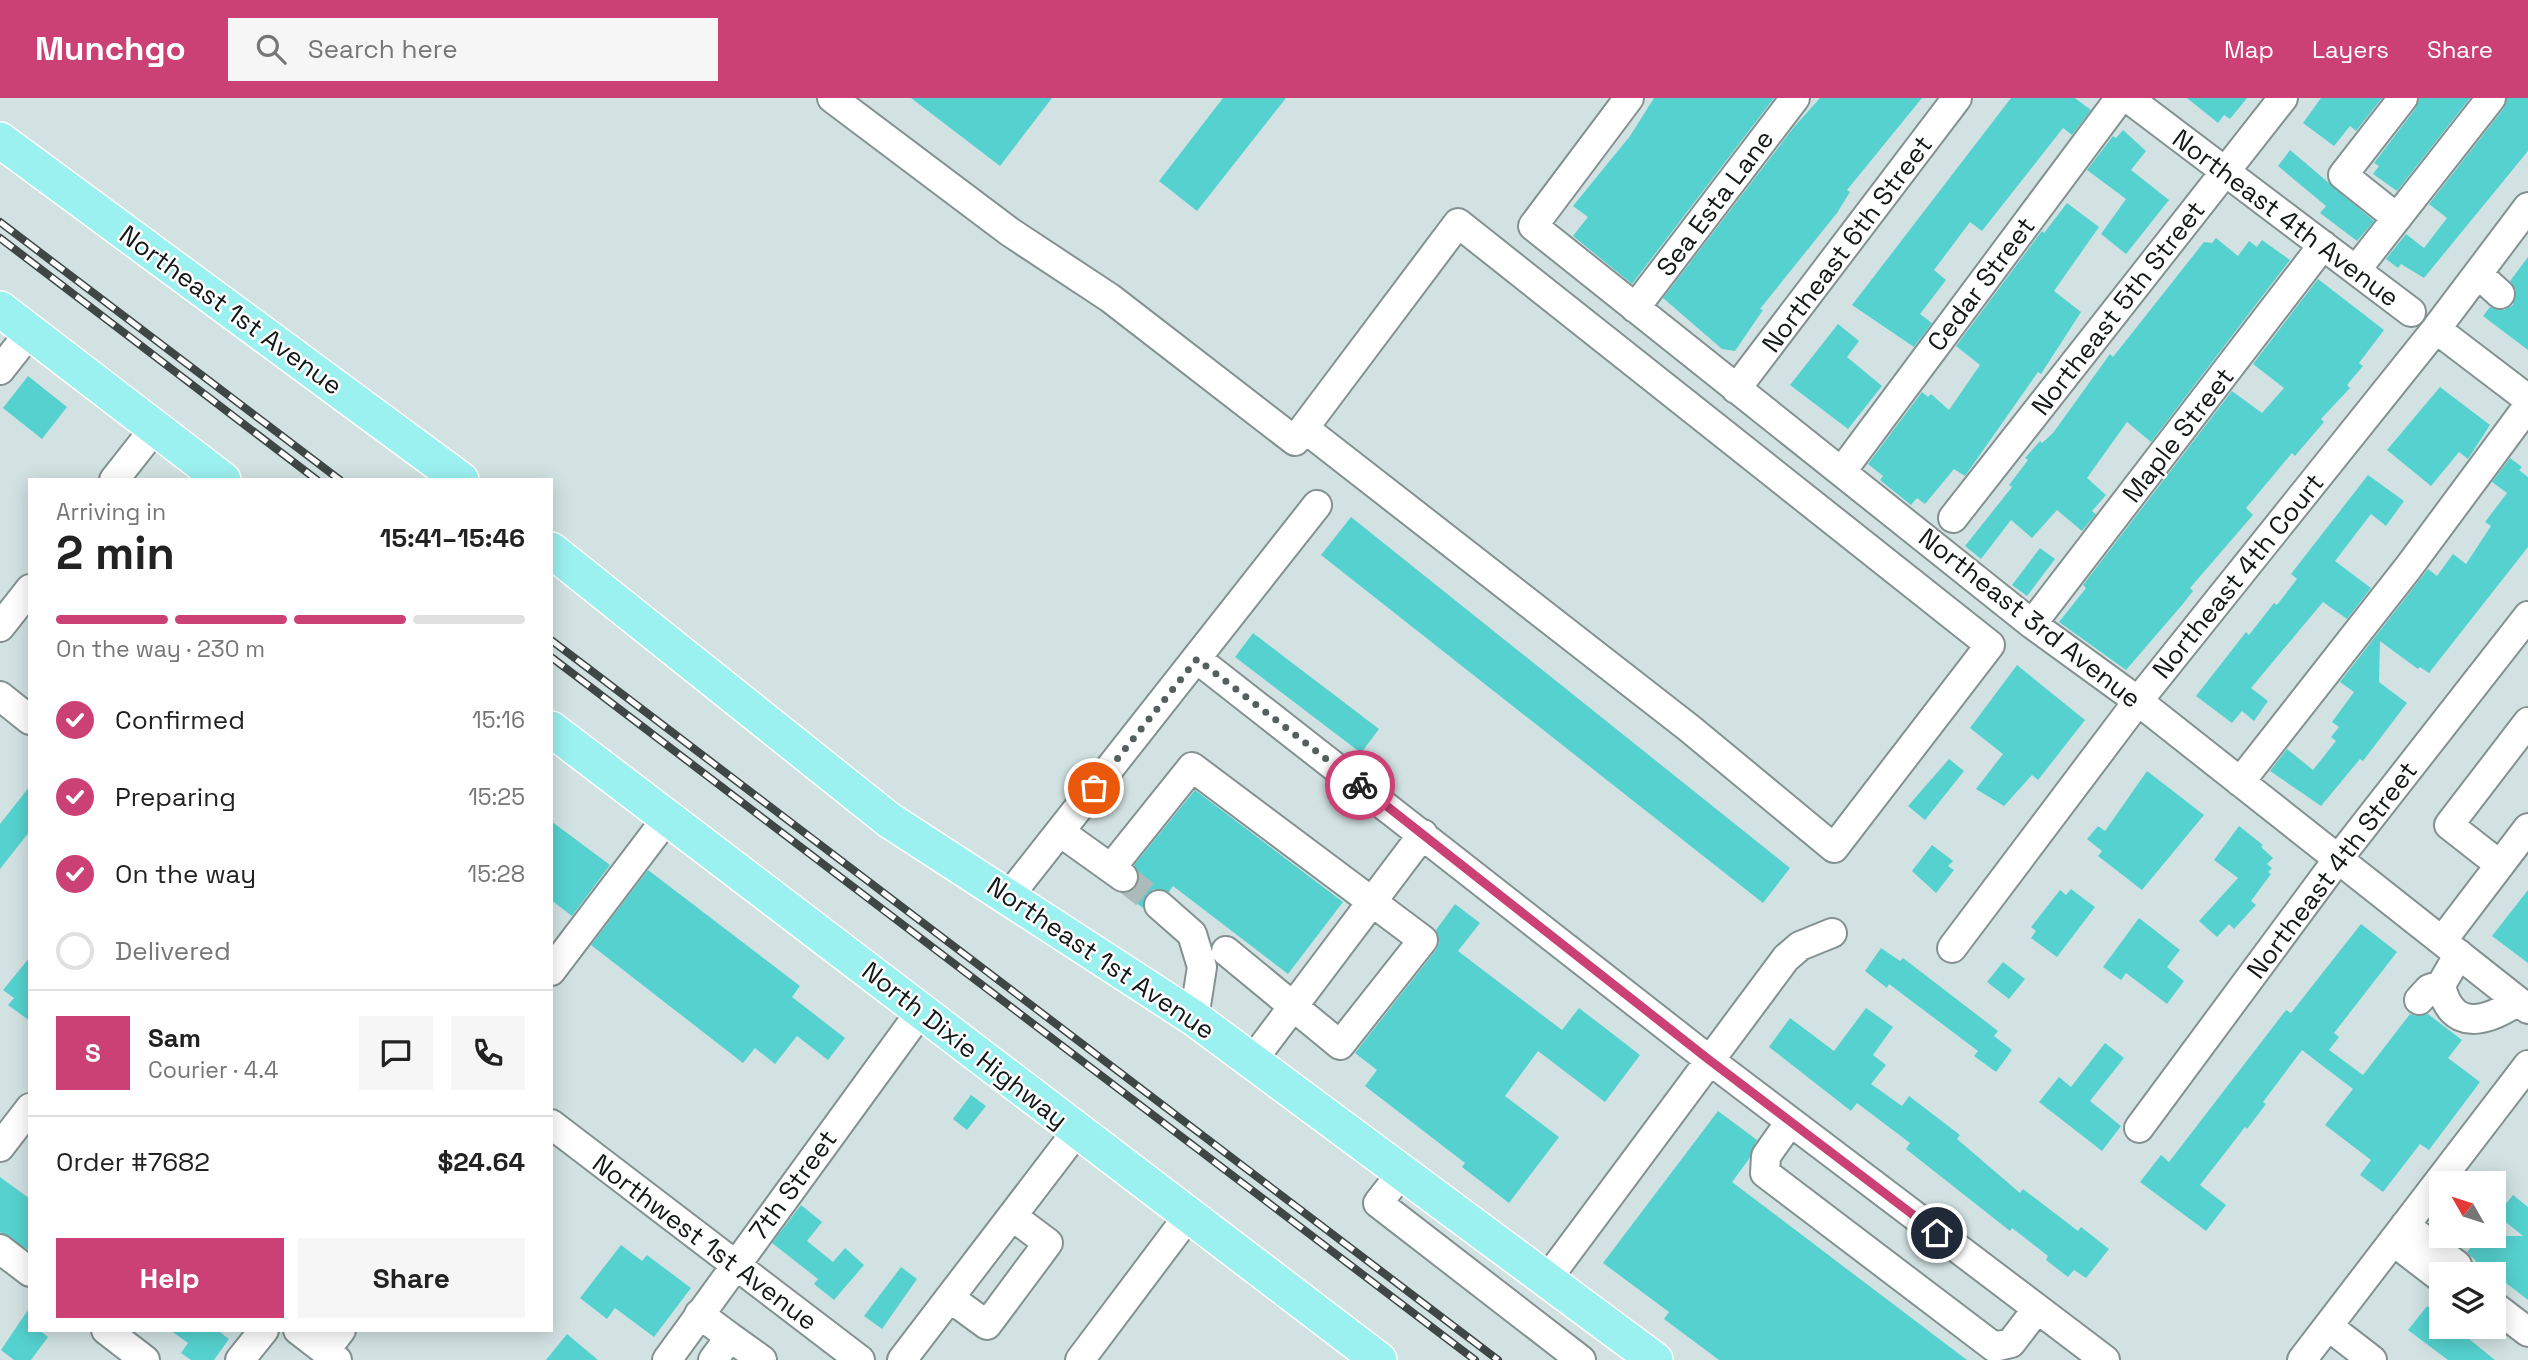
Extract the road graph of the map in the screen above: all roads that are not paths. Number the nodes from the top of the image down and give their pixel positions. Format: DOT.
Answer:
graph roads {
  1 [pos="832,98"];
  2 [pos="1629,98"];
  3 [pos="1795,98"];
  4 [pos="1958,98"];
  5 [pos="2120,98"];
  6 [pos="2283,98"];
  7 [pos="2403,98"];
  8 [pos="2491,98"];
  9 [pos="2146,103"];
  10 [pos="0,140"];
  11 [pos="2226,172"];
  12 [pos="2528,207"];
  13 [pos="2397,218"];
  14 [pos="2323,246"];
  15 [pos="2356,270"];
  16 [pos="2478,274"];
  17 [pos="2500,294"];
  18 [pos="1635,308"];
  19 [pos="0,309"];
  20 [pos="2411,312"];
  21 [pos="2437,328"];
  22 [pos="30,332"];
  23 [pos="0,370"];
  24 [pos="1736,389"];
  25 [pos="2528,399"];
  26 [pos="2528,406"];
  27 [pos="155,428"];
  28 [pos="1304,428"];
  29 [pos="1842,471"];
  30 [pos="116,478"];
  31 [pos="220,478"];
  32 [pos="458,478"];
  33 [pos="1317,505"];
  34 [pos="1953,518"];
  35 [pos="553,552"];
  36 [pos="28,592"];
  37 [pos="2528,615"];
  38 [pos="2032,624"];
  39 [pos="0,627"];
  40 [pos="1197,659"];
  41 [pos="0,695"];
  42 [pos="2138,701"];
  43 [pos="28,717"];
  44 [pos="2528,722"];
  45 [pos="553,731"];
  46 [pos="2240,782"];
  47 [pos="667,818"];
  48 [pos="2528,828"];
  49 [pos="1060,832"];
  50 [pos="1423,834"];
  51 [pos="2338,859"];
  52 [pos="2500,865"];
  53 [pos="1009,896"];
  54 [pos="1373,903"];
  55 [pos="1159,905"];
  56 [pos="1832,933"];
  57 [pos="2450,947"];
  58 [pos="1952,948"];
  59 [pos="1226,951"];
  60 [pos="553,968"];
  61 [pos="2523,1005"];
  62 [pos="1293,1009"];
  63 [pos="921,1011"];
  64 [pos="1194,1018"];
  65 [pos="1708,1059"];
  66 [pos="1252,1060"];
  67 [pos="2528,1065"];
  68 [pos="20,1116"];
  69 [pos="1790,1122"];
  70 [pos="553,1126"];
  71 [pos="2139,1128"];
  72 [pos="1077,1131"];
  73 [pos="0,1147"];
  74 [pos="1403,1171"];
  75 [pos="1189,1215"];
  76 [pos="1012,1216"];
  77 [pos="2399,1233"];
  78 [pos="0,1249"];
  79 [pos="2452,1262"];
  80 [pos="734,1265"];
  81 [pos="2429,1265"];
  82 [pos="28,1270"];
  83 [pos="1545,1276"];
  84 [pos="950,1298"];
  85 [pos="1514,1309"];
  86 [pos="2037,1309"];
  87 [pos="699,1314"];
  88 [pos="2506,1315"];
  89 [pos="2328,1326"];
  90 [pos="109,1332"];
  91 [pos="262,1332"];
  92 [pos="302,1332"];
  93 [pos="2528,1332"];
  94 [pos="730,1337"];
  95 [pos="334,1347"];
  96 [pos="145,1360"];
  97 [pos="240,1360"];
  98 [pos="667,1360"];
  99 [pos="713,1360"];
  100 [pos="762,1360"];
  101 [pos="860,1360"];
  102 [pos="902,1360"];
  103 [pos="1080,1360"];
  104 [pos="1379,1360"];
  105 [pos="1581,1360"];
  106 [pos="1655,1360"];
  107 [pos="2105,1360"];
  108 [pos="2302,1360"];
  109 [pos="2372,1360"];
  1 -- 28 [label="street"];
  2 -- 18 [label="street, Northeast 3rd Avenue"];
  3 -- 18 [label="street, Sea Esta Lane"];
  4 -- 24 [label="street, Northeast 6th Street"];
  5 -- 29 [label="street, Cedar Street"];
  6 -- 11 [label="street, Northeast 5th Street"];
  7 -- 13 [label="street"];
  8 -- 13 [label="street"];
  9 -- 11 [label="street, Northeast 4th Avenue"];
  10 -- 32 [label="main road, Northeast 1st Avenue"];
  11 -- 14 [label="street, Northeast 4th Avenue"];
  11 -- 34 [label="street, Northeast 5th Street"];
  12 -- 16 [label="street, Northeast 4th Court"];
  13 -- 15 [label="street"];
  14 -- 15 [label="street, Northeast 4th Avenue"];
  14 -- 38 [label="street, Maple Street"];
  15 -- 20 [label="street, Northeast 4th Avenue"];
  16 -- 17 [label="street"];
  16 -- 21 [label="street, Northeast 4th Court"];
  18 -- 24 [label="street, Northeast 3rd Avenue"];
  19 -- 22 [label="main road"];
  21 -- 25 [label="street"];
  21 -- 42 [label="street, Northeast 4th Court"];
  22 -- 23 [label="street"];
  22 -- 27 [label="main road"];
  24 -- 29 [label="street, Northeast 3rd Avenue"];
  26 -- 46 [label="street"];
  27 -- 30 [label="street"];
  27 -- 31 [label="main road"];
  28 -- 28 [label="street"];
  29 -- 38 [label="street, Northeast 3rd Avenue"];
  33 -- 40 [label="street"];
  35 -- 53 [label="main road, Northeast 1st Avenue"];
  36 -- 39 [label="street"];
  37 -- 51 [label="street, Northeast 4th Street"];
  38 -- 42 [label="street, Northeast 3rd Avenue"];
  40 -- 49 [label="street"];
  40 -- 50 [label="street"];
  41 -- 43 [label="street"];
  42 -- 46 [label="street, Northeast 3rd Avenue"];
  42 -- 58 [label="street, Northeast 4th Court"];
  44 -- 52 [label="street"];
  45 -- 47 [label="main road, North Dixie Highway"];
  46 -- 51 [label="street, Northeast 3rd Avenue"];
  47 -- 60 [label="street"];
  47 -- 63 [label="main road, North Dixie Highway"];
  48 -- 52 [label="street"];
  49 -- 53 [label="street"];
  49 -- 54 [label="street"];
  50 -- 54 [label="street"];
  50 -- 65 [label="street"];
  51 -- 57 [label="street, Northeast 3rd Avenue"];
  51 -- 71 [label="street, Northeast 4th Street"];
  52 -- 57 [label="street"];
  53 -- 64 [label="main road, Northeast 1st Avenue"];
  54 -- 62 [label="street"];
  54 -- 62 [label="street"];
  55 -- 64 [label="street"];
  56 -- 65 [label="street"];
  57 -- 61 [label="street, Northeast 3rd Avenue"];
  57 -- 61 [label="street"];
  59 -- 62 [label="street"];
  62 -- 66 [label="street"];
  63 -- 72 [label="main road, North Dixie Highway"];
  63 -- 80 [label="street, 7th Street"];
  64 -- 66 [label="main road, Northeast 1st Avenue"];
  65 -- 69 [label="street"];
  65 -- 83 [label="street"];
  66 -- 74 [label="main road, Northeast 1st Avenue"];
  67 -- 77 [label="street"];
  68 -- 73 [label="street"];
  69 -- 86 [label="street"];
  69 -- 86 [label="street"];
  70 -- 80 [label="street, Northwest 1st Avenue"];
  72 -- 75 [label="main road, North Dixie Highway"];
  72 -- 76 [label="street"];
  74 -- 83 [label="main road, Northeast 1st Avenue"];
  74 -- 85 [label="street"];
  75 -- 103 [label="street"];
  75 -- 104 [label="main road, North Dixie Highway"];
  76 -- 84 [label="street"];
  76 -- 84 [label="street"];
  77 -- 79 [label="street"];
  77 -- 81 [label="street"];
  77 -- 89 [label="street"];
  78 -- 82 [label="street"];
  80 -- 87 [label="street, 7th Street"];
  80 -- 101 [label="street, Northwest 1st Avenue"];
  83 -- 85 [label="street"];
  83 -- 106 [label="main road, Northeast 1st Avenue"];
  84 -- 102 [label="street"];
  85 -- 105 [label="street"];
  86 -- 107 [label="street"];
  87 -- 94 [label="street"];
  87 -- 98 [label="street, 7th Street"];
  88 -- 93 [label="street"];
  89 -- 108 [label="street"];
  89 -- 109 [label="street"];
  90 -- 96 [label="street"];
  91 -- 97 [label="street"];
  92 -- 95 [label="street"];
  94 -- 99 [label="street"];
  94 -- 100 [label="street"];
}
